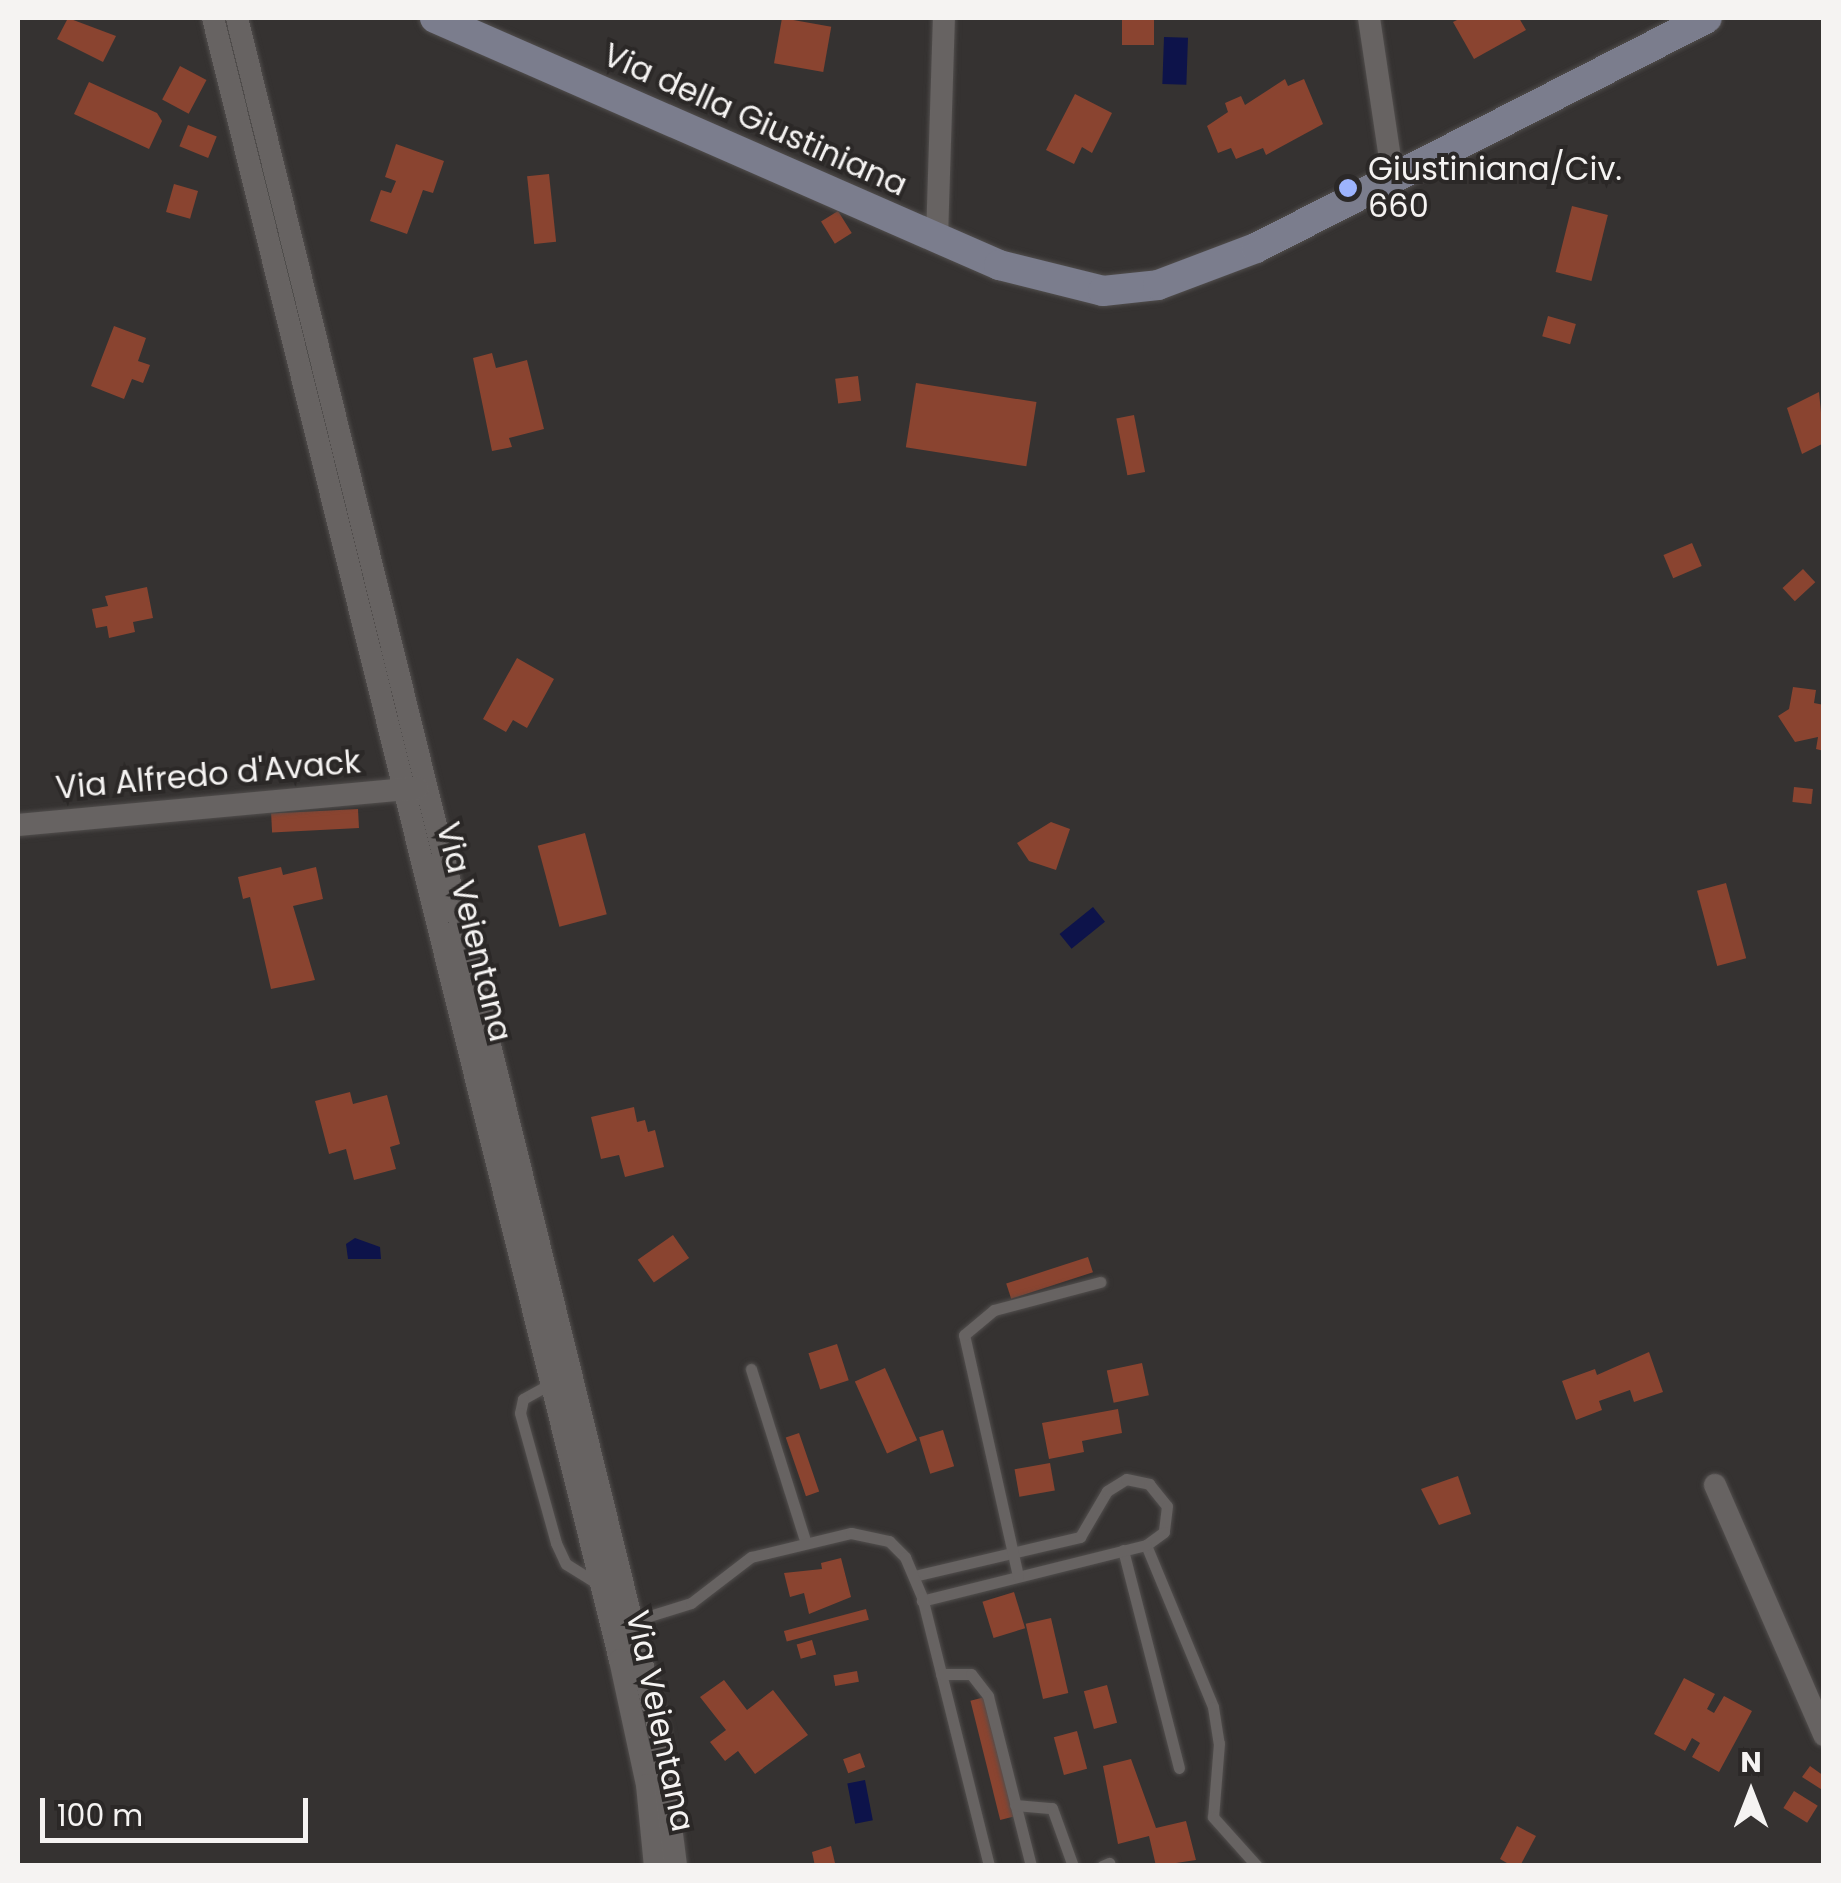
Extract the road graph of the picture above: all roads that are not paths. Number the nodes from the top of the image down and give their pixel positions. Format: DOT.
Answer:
graph roads {
  1 [pos="213,18"];
  2 [pos="237,18"];
  3 [pos="435,18"];
  4 [pos="944,18"];
  5 [pos="1369,18"];
  6 [pos="1707,18"];
  7 [pos="1392,180"];
  8 [pos="938,238"];
  9 [pos="414,788"];
  10 [pos="18,825"];
  11 [pos="1100,1282"];
  12 [pos="750,1370"];
  13 [pos="550,1384"];
  14 [pos="1715,1485"];
  15 [pos="1072,1538"];
  16 [pos="806,1543"];
  17 [pos="1146,1545"];
  18 [pos="1123,1550"];
  19 [pos="1012,1553"];
  20 [pos="1076,1562"];
  21 [pos="914,1576"];
  22 [pos="1018,1576"];
  23 [pos="598,1584"];
  24 [pos="922,1601"];
  25 [pos="620,1625"];
  26 [pos="941,1674"];
  27 [pos="1824,1735"];
  28 [pos="1179,1768"];
  29 [pos="1015,1805"];
  30 [pos="655,1866"];
  31 [pos="676,1866"];
  32 [pos="988,1866"];
  33 [pos="1031,1866"];
  34 [pos="1073,1866"];
  35 [pos="1257,1866"];
  1 -- 9 [label="street, Via Veientana"];
  2 -- 9 [label="street, Via Veientana"];
  3 -- 8 [label="street, Via della Giustiniana"];
  4 -- 8 [label="street, Via della Giustiniana"];
  5 -- 7 [label="street"];
  6 -- 7 [label="street, Via della Giustiniana"];
  7 -- 8 [label="street, Via della Giustiniana"];
  9 -- 10 [label="street, Via Alfredo d'Avack"];
  9 -- 13 [label="street, Via Veientana"];
  9 -- 25 [label="street, Via Veientana"];
  11 -- 19 [label="lane"];
  12 -- 16 [label="lane"];
  13 -- 23 [label="street, Via Veientana"];
  13 -- 23 [label="lane"];
  14 -- 27 [label="street"];
  15 -- 17 [label="lane"];
  15 -- 19 [label="lane"];
  15 -- 20 [label="lane"];
  16 -- 21 [label="lane"];
  16 -- 25 [label="lane"];
  17 -- 18 [label="lane"];
  17 -- 35 [label="lane"];
  18 -- 20 [label="lane"];
  18 -- 28 [label="lane"];
  19 -- 21 [label="lane"];
  19 -- 22 [label="lane"];
  20 -- 22 [label="lane"];
  21 -- 24 [label="lane"];
  22 -- 24 [label="lane"];
  23 -- 25 [label="street, Via Veientana"];
  24 -- 26 [label="lane"];
  25 -- 30 [label="street, Via Veientana"];
  25 -- 31 [label="street, Via Veientana"];
  26 -- 29 [label="lane"];
  26 -- 32 [label="lane"];
  29 -- 33 [label="lane"];
  29 -- 34 [label="lane"];
}
